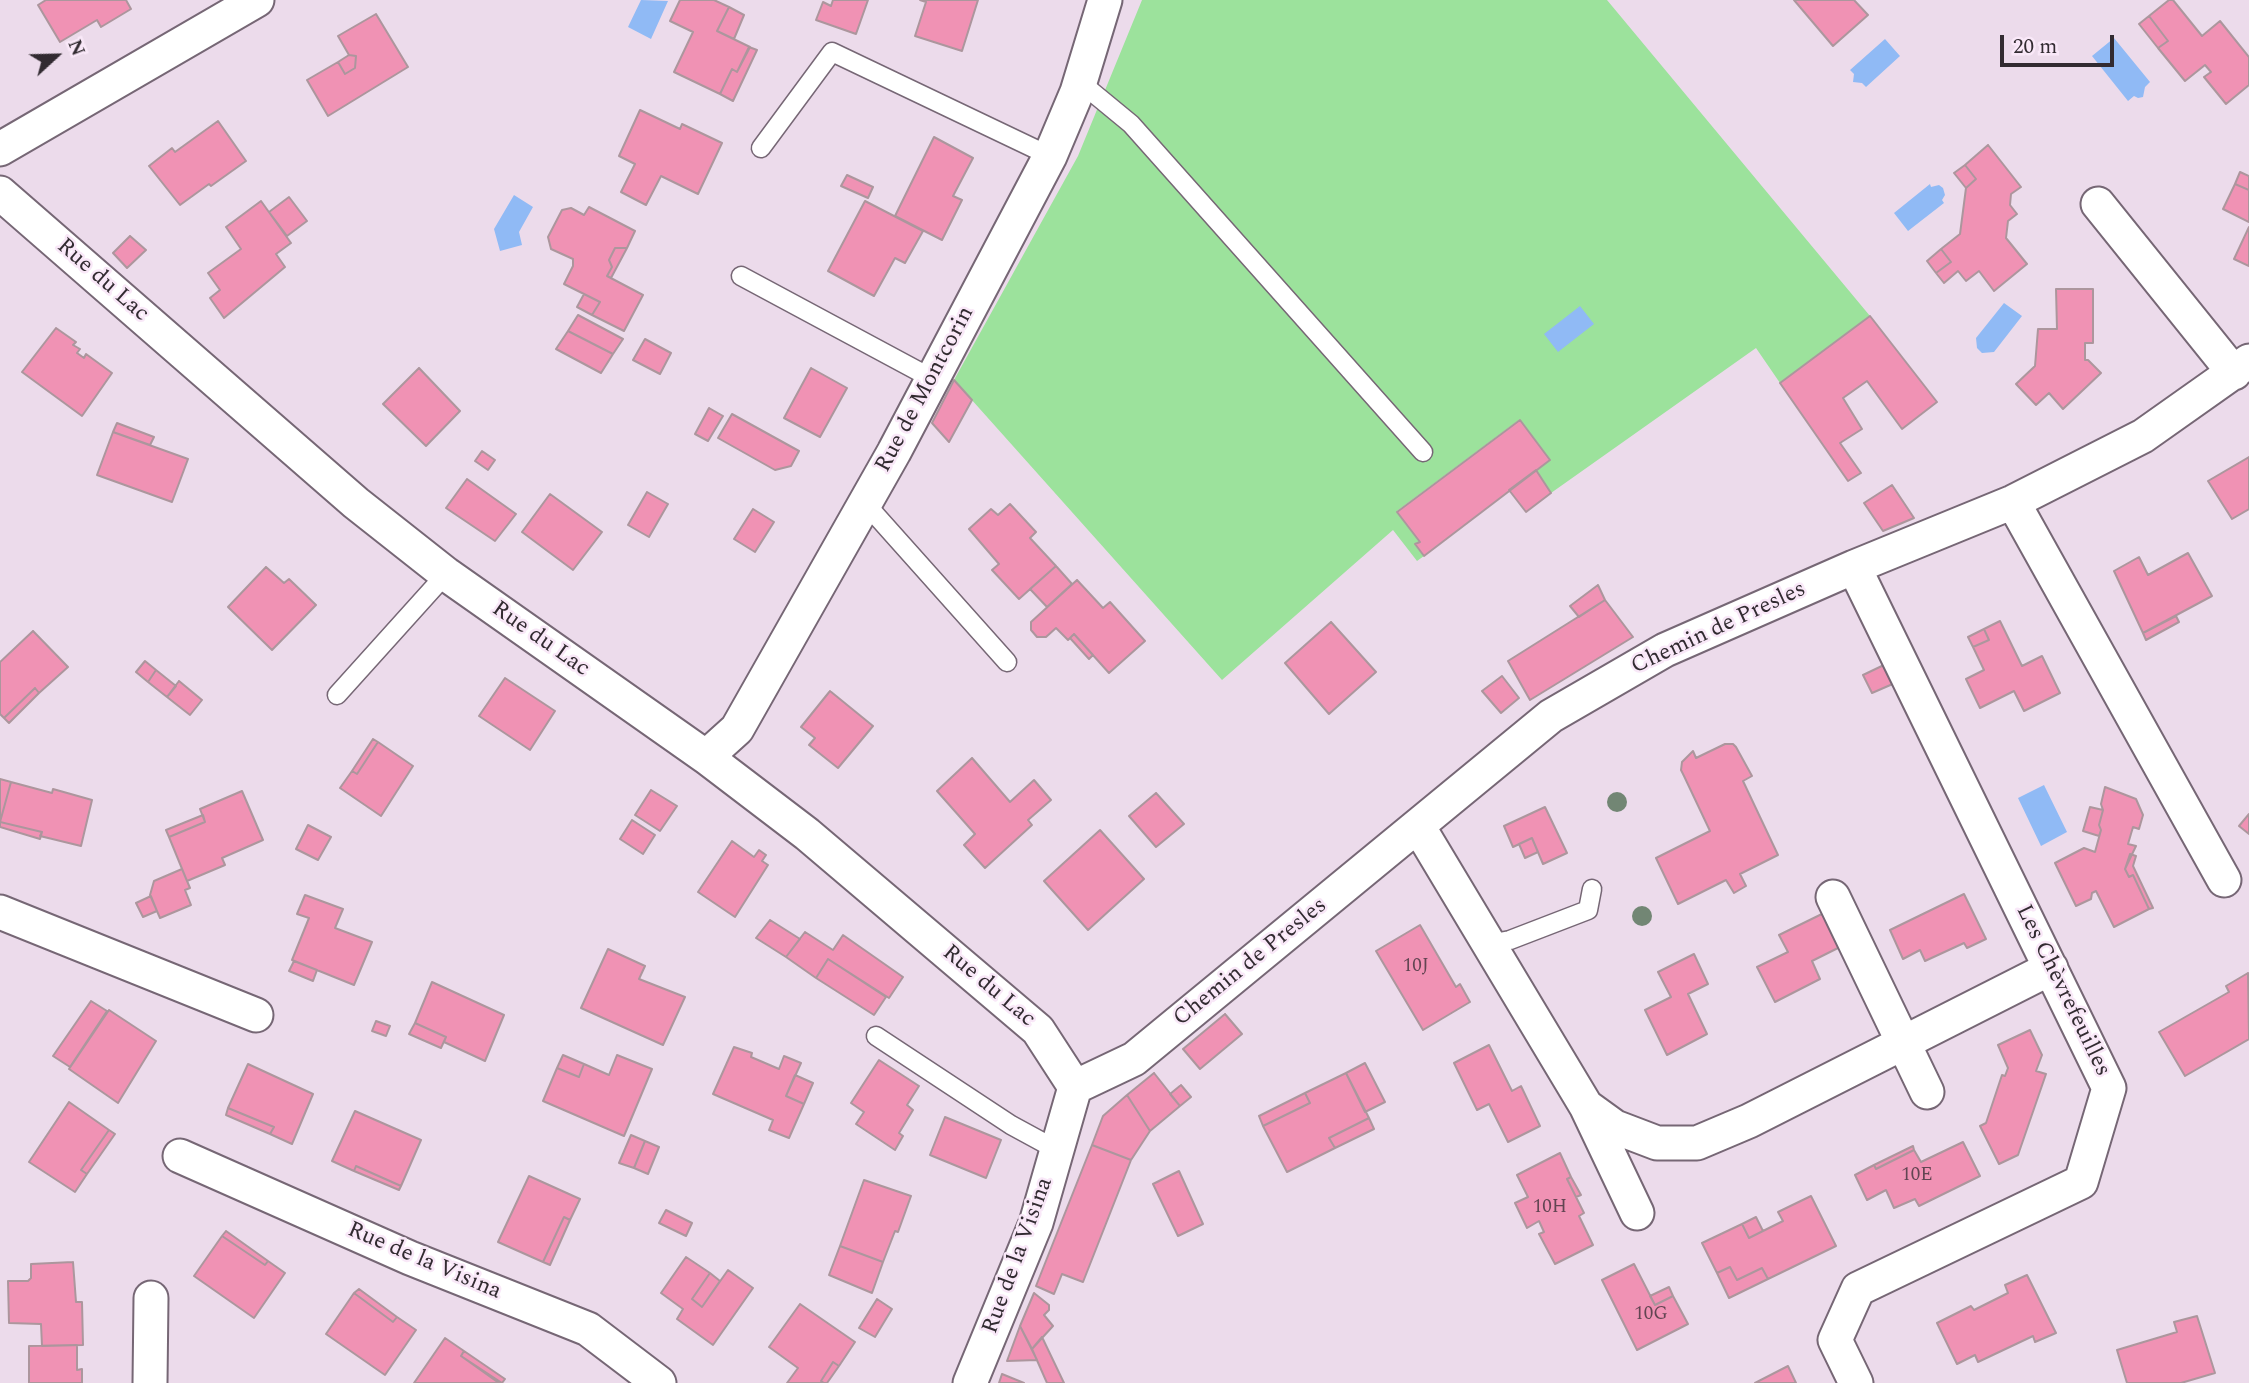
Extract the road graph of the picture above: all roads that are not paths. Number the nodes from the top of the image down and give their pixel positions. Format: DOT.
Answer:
graph roads {
  1 [pos="257,0"];
  2 [pos="1105,0"];
  3 [pos="1080,82"];
  4 [pos="761,148"];
  5 [pos="0,149"];
  6 [pos="1050,156"];
  7 [pos="0,193"];
  8 [pos="2098,204"];
  9 [pos="741,276"];
  10 [pos="2242,367"];
  11 [pos="931,378"];
  12 [pos="1423,452"];
  13 [pos="2013,502"];
  14 [pos="864,503"];
  15 [pos="1854,567"];
  16 [pos="446,574"];
  17 [pos="1007,662"];
  18 [pos="337,695"];
  19 [pos="706,757"];
  20 [pos="1418,826"];
  21 [pos="2224,880"];
  22 [pos="1592,889"];
  23 [pos="1833,897"];
  24 [pos="0,912"];
  25 [pos="1489,944"];
  26 [pos="2050,968"];
  27 [pos="256,1014"];
  28 [pos="876,1036"];
  29 [pos="1903,1043"];
  30 [pos="1075,1087"];
  31 [pos="1927,1092"];
  32 [pos="1586,1106"];
  33 [pos="1057,1150"];
  34 [pos="180,1156"];
  35 [pos="1637,1213"];
  36 [pos="151,1298"];
  37 [pos="150,1383"];
  38 [pos="659,1383"];
  39 [pos="970,1383"];
  40 [pos="1856,1383"];
  1 -- 5 [label="street"];
  2 -- 3 [label="street, Rue de Montcorin"];
  3 -- 6 [label="street, Rue de Montcorin"];
  3 -- 12 [label="lane"];
  4 -- 6 [label="lane"];
  6 -- 11 [label="street, Rue de Montcorin"];
  7 -- 16 [label="street, Rue du Lac"];
  8 -- 10 [label="street, Chemin de Presles"];
  9 -- 11 [label="lane"];
  10 -- 13 [label="street, Chemin de Presles"];
  11 -- 14 [label="street, Rue de Montcorin"];
  13 -- 15 [label="street, Chemin de Presles"];
  13 -- 21 [label="street"];
  14 -- 17 [label="lane"];
  14 -- 19 [label="street, Rue de Montcorin"];
  15 -- 20 [label="street, Chemin de Presles"];
  15 -- 26 [label="street, Les Chèvrefeuilles"];
  16 -- 18 [label="lane"];
  16 -- 19 [label="street, Rue du Lac"];
  19 -- 30 [label="street, Rue du Lac"];
  20 -- 25 [label="street"];
  20 -- 30 [label="street, Chemin de Presles"];
  22 -- 25 [label="lane"];
  23 -- 29 [label="street"];
  24 -- 27 [label="street"];
  25 -- 32 [label="street"];
  26 -- 29 [label="street"];
  26 -- 40 [label="street, Les Chèvrefeuilles"];
  28 -- 33 [label="lane"];
  29 -- 31 [label="street"];
  29 -- 32 [label="street"];
  30 -- 33 [label="street, Rue de la Visina"];
  32 -- 35 [label="street"];
  33 -- 39 [label="street, Rue de la Visina"];
  34 -- 38 [label="street, Rue de la Visina"];
  36 -- 37 [label="street"];
}
